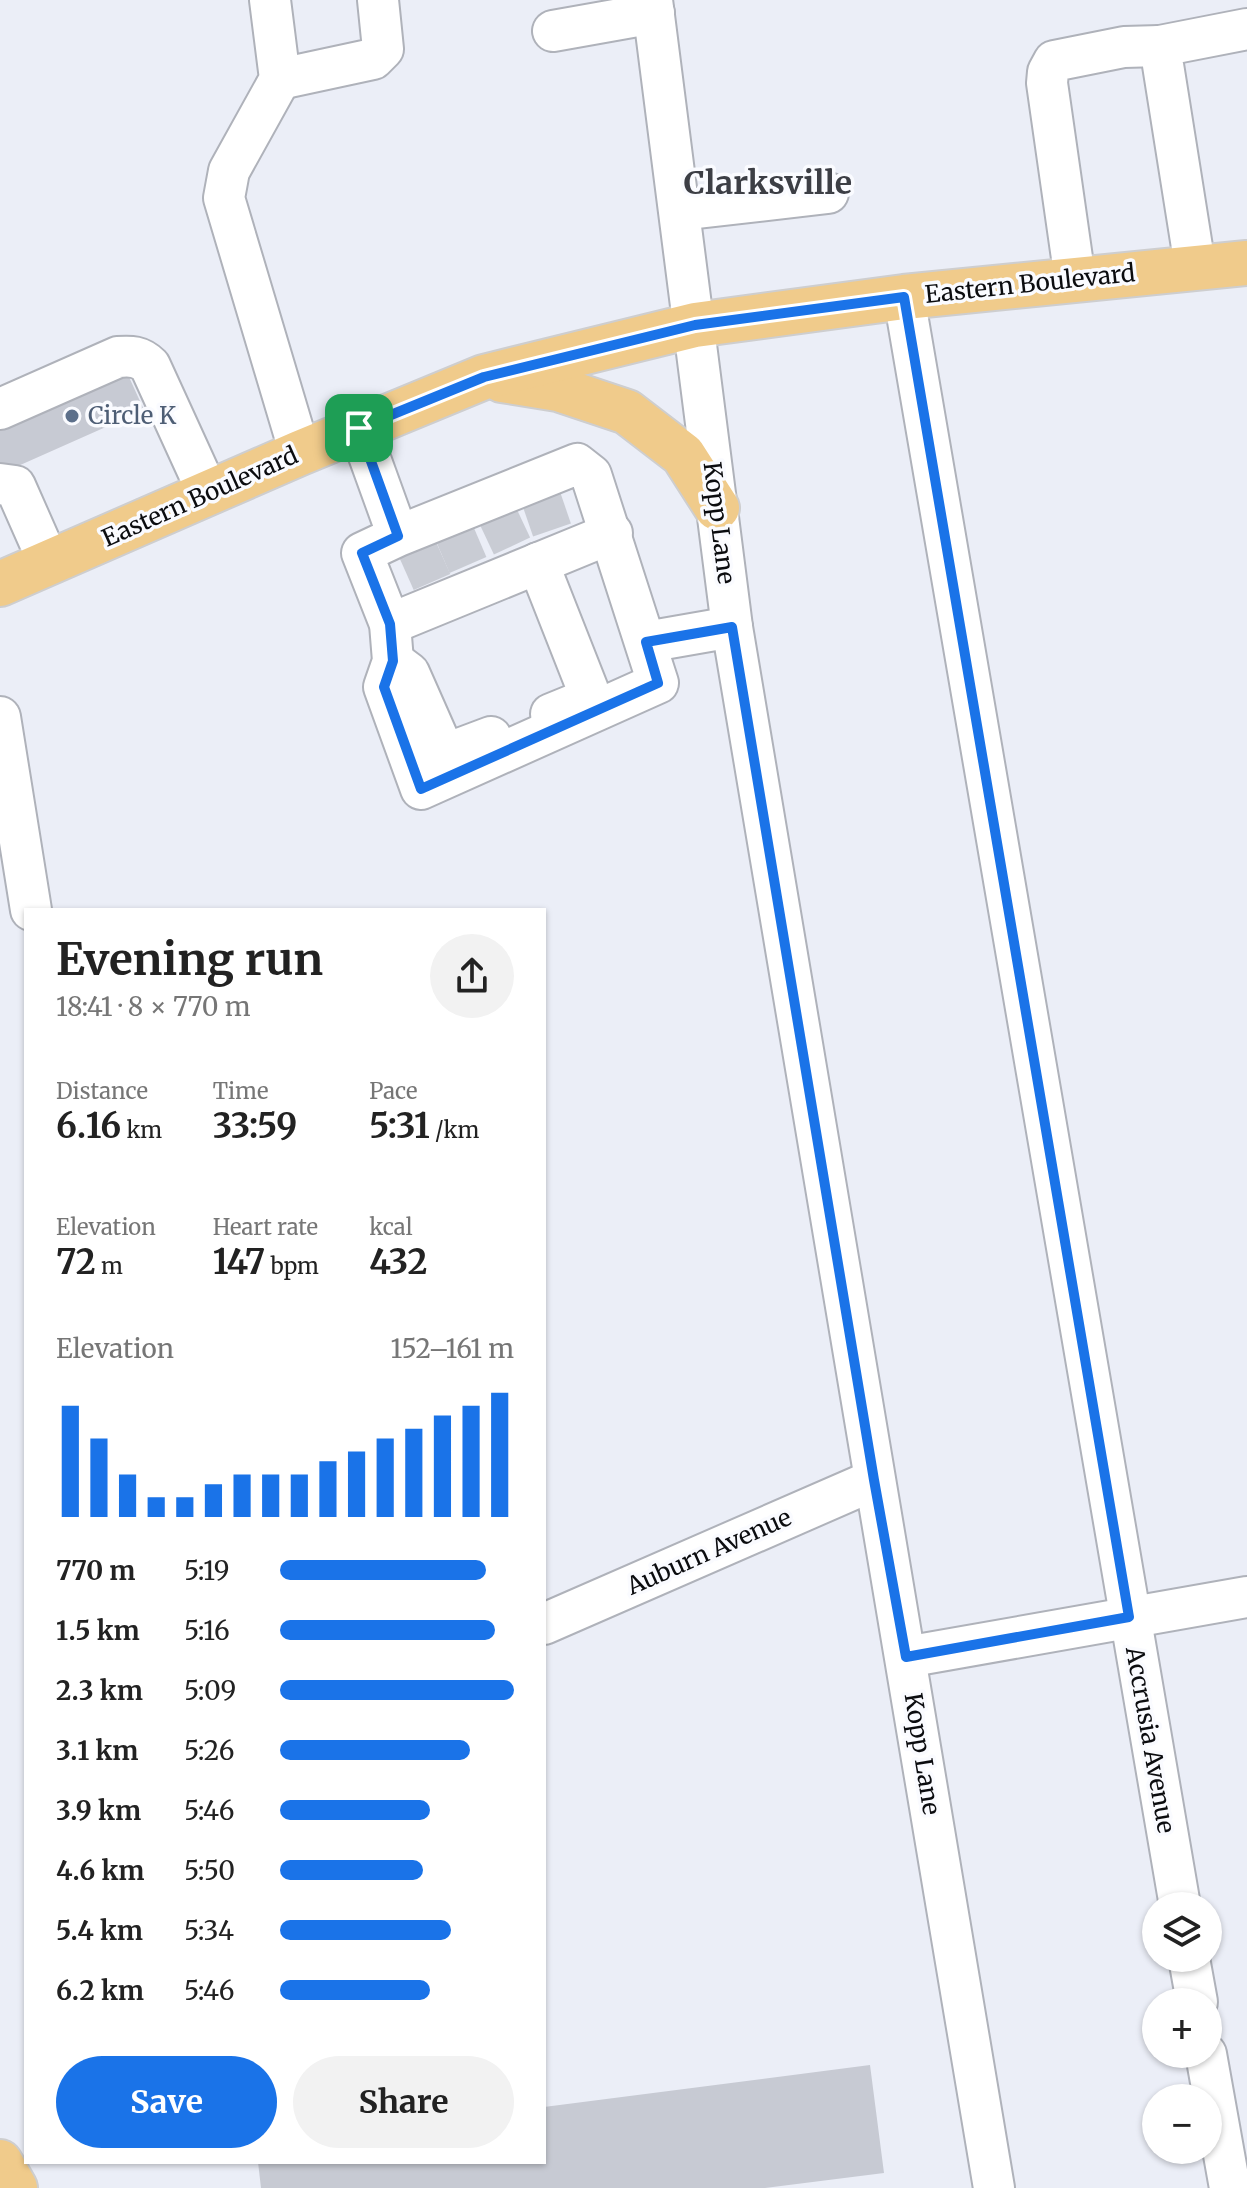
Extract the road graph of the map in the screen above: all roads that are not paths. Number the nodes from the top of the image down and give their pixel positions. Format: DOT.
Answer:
graph roads {
  1 [pos="270,0"];
  2 [pos="378,0"];
  3 [pos="653,6"];
  4 [pos="1247,29"];
  5 [pos="553,31"];
  6 [pos="1160,46"];
  7 [pos="280,79"];
  8 [pos="828,193"];
  9 [pos="680,210"];
  10 [pos="1247,263"];
  11 [pos="1195,266"];
  12 [pos="1075,279"];
  13 [pos="904,297"];
  14 [pos="695,325"];
  15 [pos="484,377"];
  16 [pos="0,409"];
  17 [pos="359,428"];
  18 [pos="300,453"];
  19 [pos="0,484"];
  20 [pos="208,493"];
  21 [pos="717,508"];
  22 [pos="527,528"];
  23 [pos="612,533"];
  24 [pos="438,555"];
  25 [pos="49,563"];
  26 [pos="0,584"];
  27 [pos="732,627"];
  28 [pos="391,642"];
  29 [pos="646,642"];
  30 [pos="0,717"];
  31 [pos="31,908"];
  32 [pos="874,1480"];
  33 [pos="1247,1597"];
  34 [pos="1129,1617"];
  35 [pos="546,1623"];
  36 [pos="906,1657"];
  37 [pos="1178,1892"];
  38 [pos="1209,2068"];
  39 [pos="0,2162"];
  40 [pos="15,2188"];
  41 [pos="994,2188"];
  42 [pos="1230,2188"];
  1 -- 7 [label="street"];
  2 -- 7 [label="street"];
  3 -- 5 [label="street"];
  3 -- 9 [label="street, Kopp Lane"];
  4 -- 6 [label="street"];
  6 -- 11 [label="street"];
  6 -- 12 [label="street"];
  7 -- 18 [label="street"];
  8 -- 9 [label="street"];
  9 -- 14 [label="street, Kopp Lane"];
  10 -- 11 [label="main road, Eastern Boulevard"];
  11 -- 12 [label="main road, Eastern Boulevard"];
  12 -- 13 [label="main road, Eastern Boulevard"];
  13 -- 14 [label="main road, Eastern Boulevard"];
  13 -- 34 [label="street, Accrusia Avenue"];
  14 -- 15 [label="main road, Eastern Boulevard"];
  14 -- 21 [label="street, Kopp Lane"];
  15 -- 17 [label="main road, Eastern Boulevard"];
  15 -- 21 [label="main road"];
  16 -- 20 [label="street"];
  17 -- 18 [label="main road, Eastern Boulevard"];
  17 -- 24 [label="street"];
  18 -- 20 [label="main road, Eastern Boulevard"];
  19 -- 25 [label="street"];
  20 -- 25 [label="main road, Eastern Boulevard"];
  21 -- 27 [label="street, Kopp Lane"];
  22 -- 23 [label="street"];
  22 -- 23 [label="street"];
  22 -- 24 [label="street"];
  22 -- 24 [label="street"];
  22 -- 28 [label="street"];
  23 -- 29 [label="street"];
  24 -- 28 [label="street"];
  24 -- 28 [label="street"];
  25 -- 26 [label="main road, Eastern Boulevard"];
  27 -- 29 [label="street"];
  27 -- 32 [label="street, Kopp Lane"];
  28 -- 29 [label="street"];
  30 -- 31 [label="street"];
  32 -- 35 [label="street, Auburn Avenue"];
  32 -- 36 [label="street, Kopp Lane"];
  33 -- 34 [label="street"];
  34 -- 36 [label="street"];
  34 -- 37 [label="street, Accrusia Avenue"];
  36 -- 41 [label="street, Kopp Lane"];
  38 -- 42 [label="street"];
  39 -- 40 [label="main road"];
}
